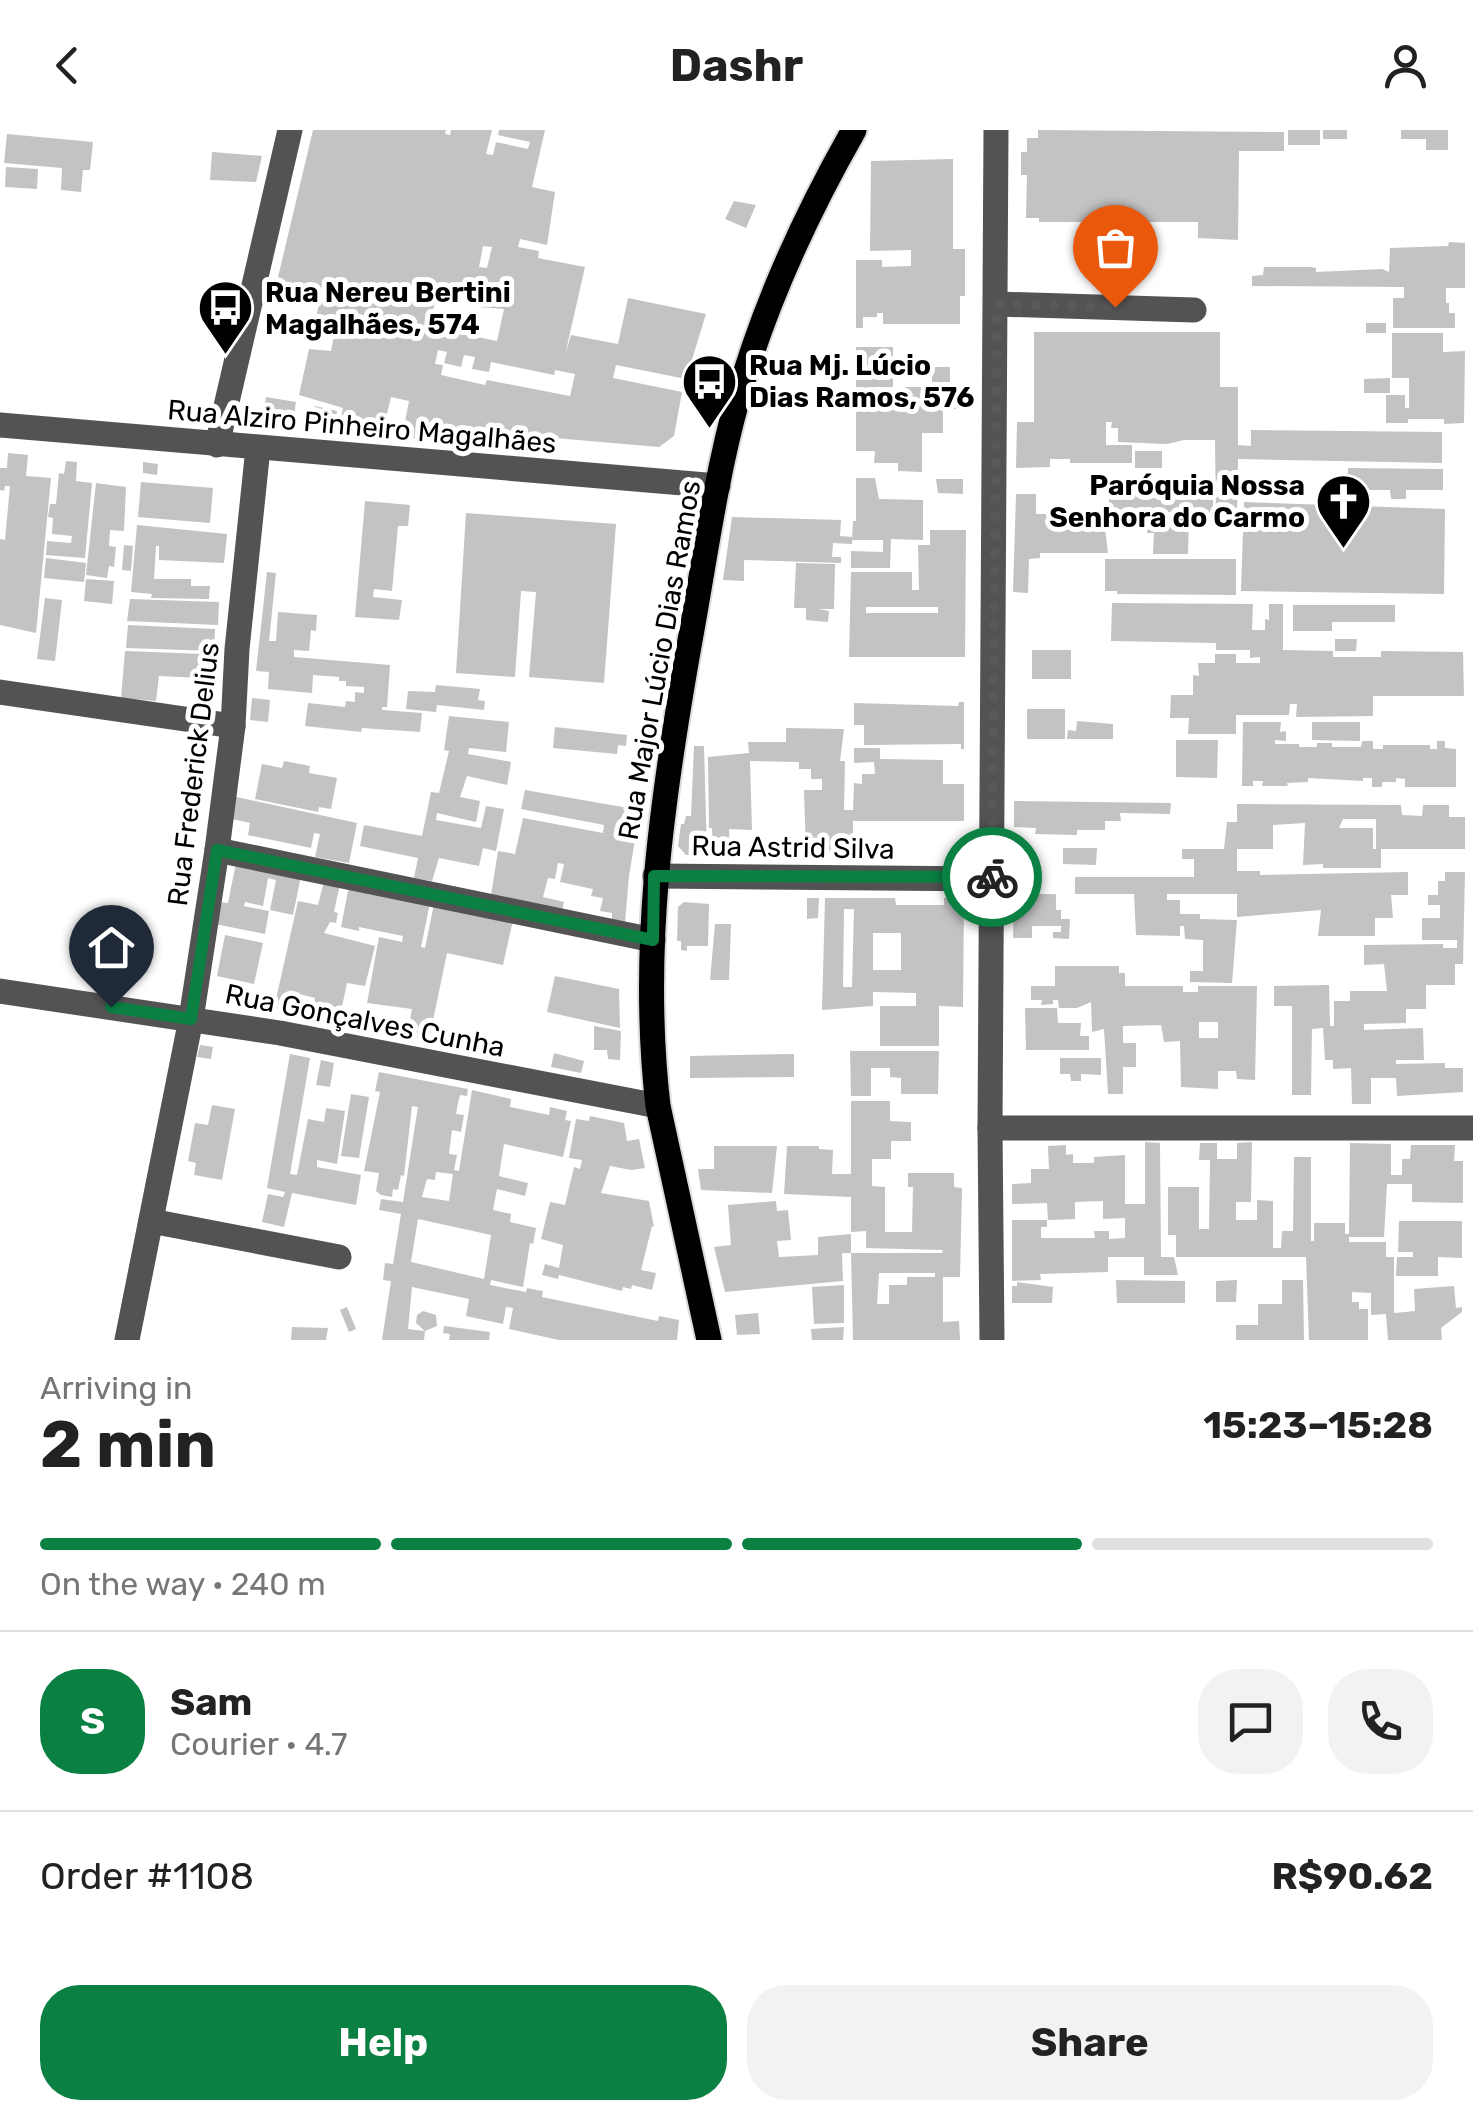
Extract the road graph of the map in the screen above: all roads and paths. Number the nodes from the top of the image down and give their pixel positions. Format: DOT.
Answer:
graph roads {
  1 [pos="290,130"];
  2 [pos="854,130"];
  3 [pos="996,130"];
  4 [pos="997,304"];
  5 [pos="1194,310"];
  6 [pos="0,425"];
  7 [pos="217,445"];
  8 [pos="258,448"];
  9 [pos="718,486"];
  10 [pos="0,692"];
  11 [pos="233,726"];
  12 [pos="217,850"];
  13 [pos="654,876"];
  14 [pos="992,879"];
  15 [pos="653,940"];
  16 [pos="0,992"];
  17 [pos="191,1019"];
  18 [pos="658,1106"];
  19 [pos="990,1128"];
  20 [pos="1473,1128"];
  21 [pos="151,1221"];
  22 [pos="339,1257"];
  23 [pos="127,1340"];
  24 [pos="709,1340"];
  25 [pos="992,1340"];
  1 -- 7 [label="street"];
  2 -- 9 [label="main road, Rua Major Lúcio Dias Ramos"];
  3 -- 4 [label="street"];
  4 -- 5 [label="street"];
  4 -- 14 [label="street"];
  6 -- 7 [label="street, Rua Alziro Pinheiro Magalhães"];
  7 -- 8 [label="street, Rua Alziro Pinheiro Magalhães"];
  8 -- 9 [label="street, Rua Alziro Pinheiro Magalhães"];
  8 -- 11 [label="street, Rua Frederick Delius"];
  9 -- 13 [label="main road, Rua Major Lúcio Dias Ramos"];
  10 -- 11 [label="street"];
  11 -- 12 [label="street, Rua Frederick Delius"];
  12 -- 15 [label="street"];
  12 -- 17 [label="street, Rua Frederick Delius"];
  13 -- 14 [label="street, Rua Astrid Silva"];
  13 -- 15 [label="main road, Rua Major Lúcio Dias Ramos"];
  14 -- 19 [label="street"];
  15 -- 18 [label="main road, Rua Major Lúcio Dias Ramos"];
  16 -- 17 [label="street, Rua Gonçalves Cunha"];
  17 -- 18 [label="street, Rua Gonçalves Cunha"];
  17 -- 21 [label="street, Rua Frederick Delius"];
  18 -- 24 [label="main road, Rua Major Lúcio Dias Ramos"];
  19 -- 20 [label="street"];
  19 -- 25 [label="street"];
  21 -- 22 [label="street"];
  21 -- 23 [label="street, Rua Frederick Delius"];
}
